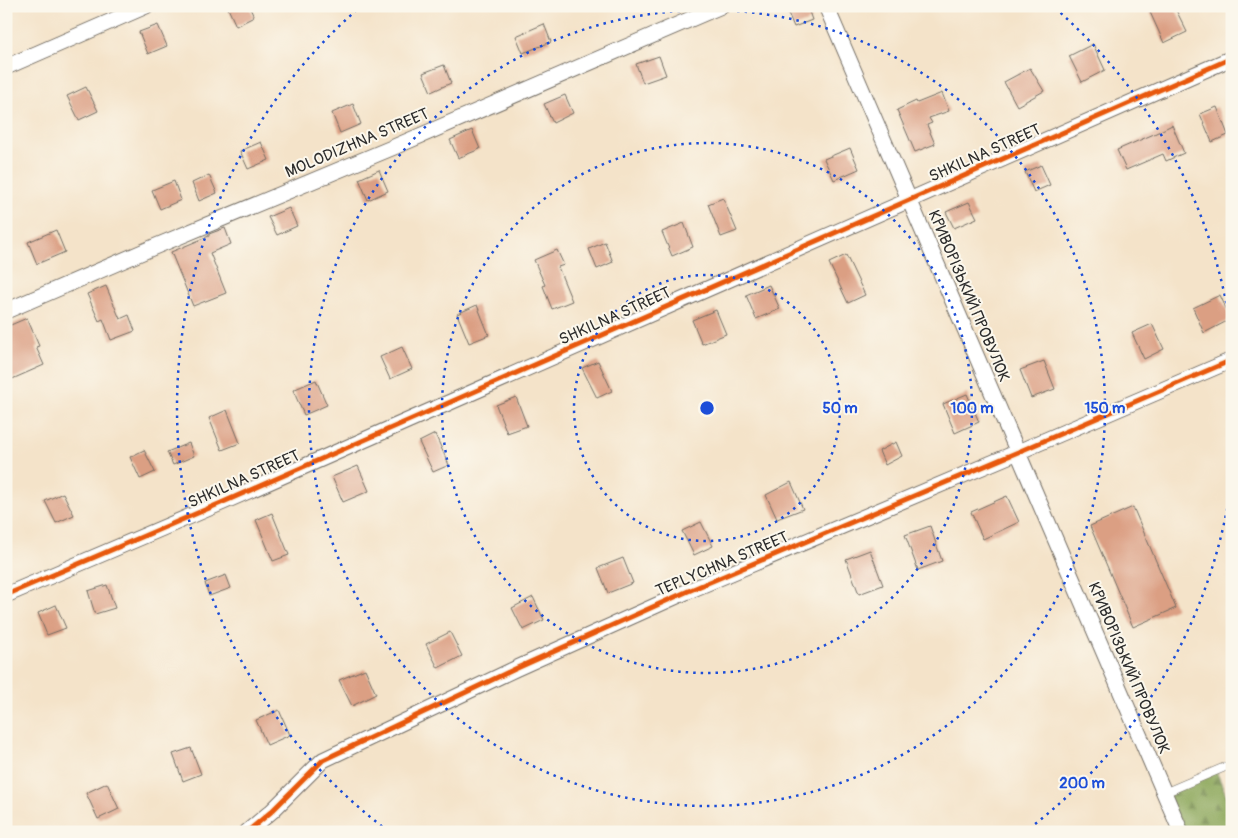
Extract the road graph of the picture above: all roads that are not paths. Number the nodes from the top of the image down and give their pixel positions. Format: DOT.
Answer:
graph roads {
  1 [pos="146,6"];
  2 [pos="721,6"];
  3 [pos="826,6"];
  4 [pos="1232,58"];
  5 [pos="6,67"];
  6 [pos="909,200"];
  7 [pos="6,311"];
  8 [pos="1232,360"];
  9 [pos="1018,452"];
  10 [pos="6,595"];
  11 [pos="1232,764"];
  12 [pos="1164,793"];
  13 [pos="247,832"];
  14 [pos="1181,832"];
  1 -- 5 [label="street"];
  2 -- 7 [label="street, MOLODIZHNA STREET"];
  3 -- 6 [label="street, КРИВОРІЗЬКИЙ ПРОВУЛОК"];
  4 -- 6 [label="street, SHKILNA STREET"];
  6 -- 9 [label="street, КРИВОРІЗЬКИЙ ПРОВУЛОК"];
  6 -- 10 [label="street, SHKILNA STREET"];
  8 -- 9 [label="street, TEPLYCHNA STREET"];
  9 -- 12 [label="street, КРИВОРІЗЬКИЙ ПРОВУЛОК"];
  9 -- 13 [label="street, TEPLYCHNA STREET"];
  11 -- 12 [label="lane"];
  12 -- 14 [label="street, КРИВОРІЗЬКИЙ ПРОВУЛОК"];
}
